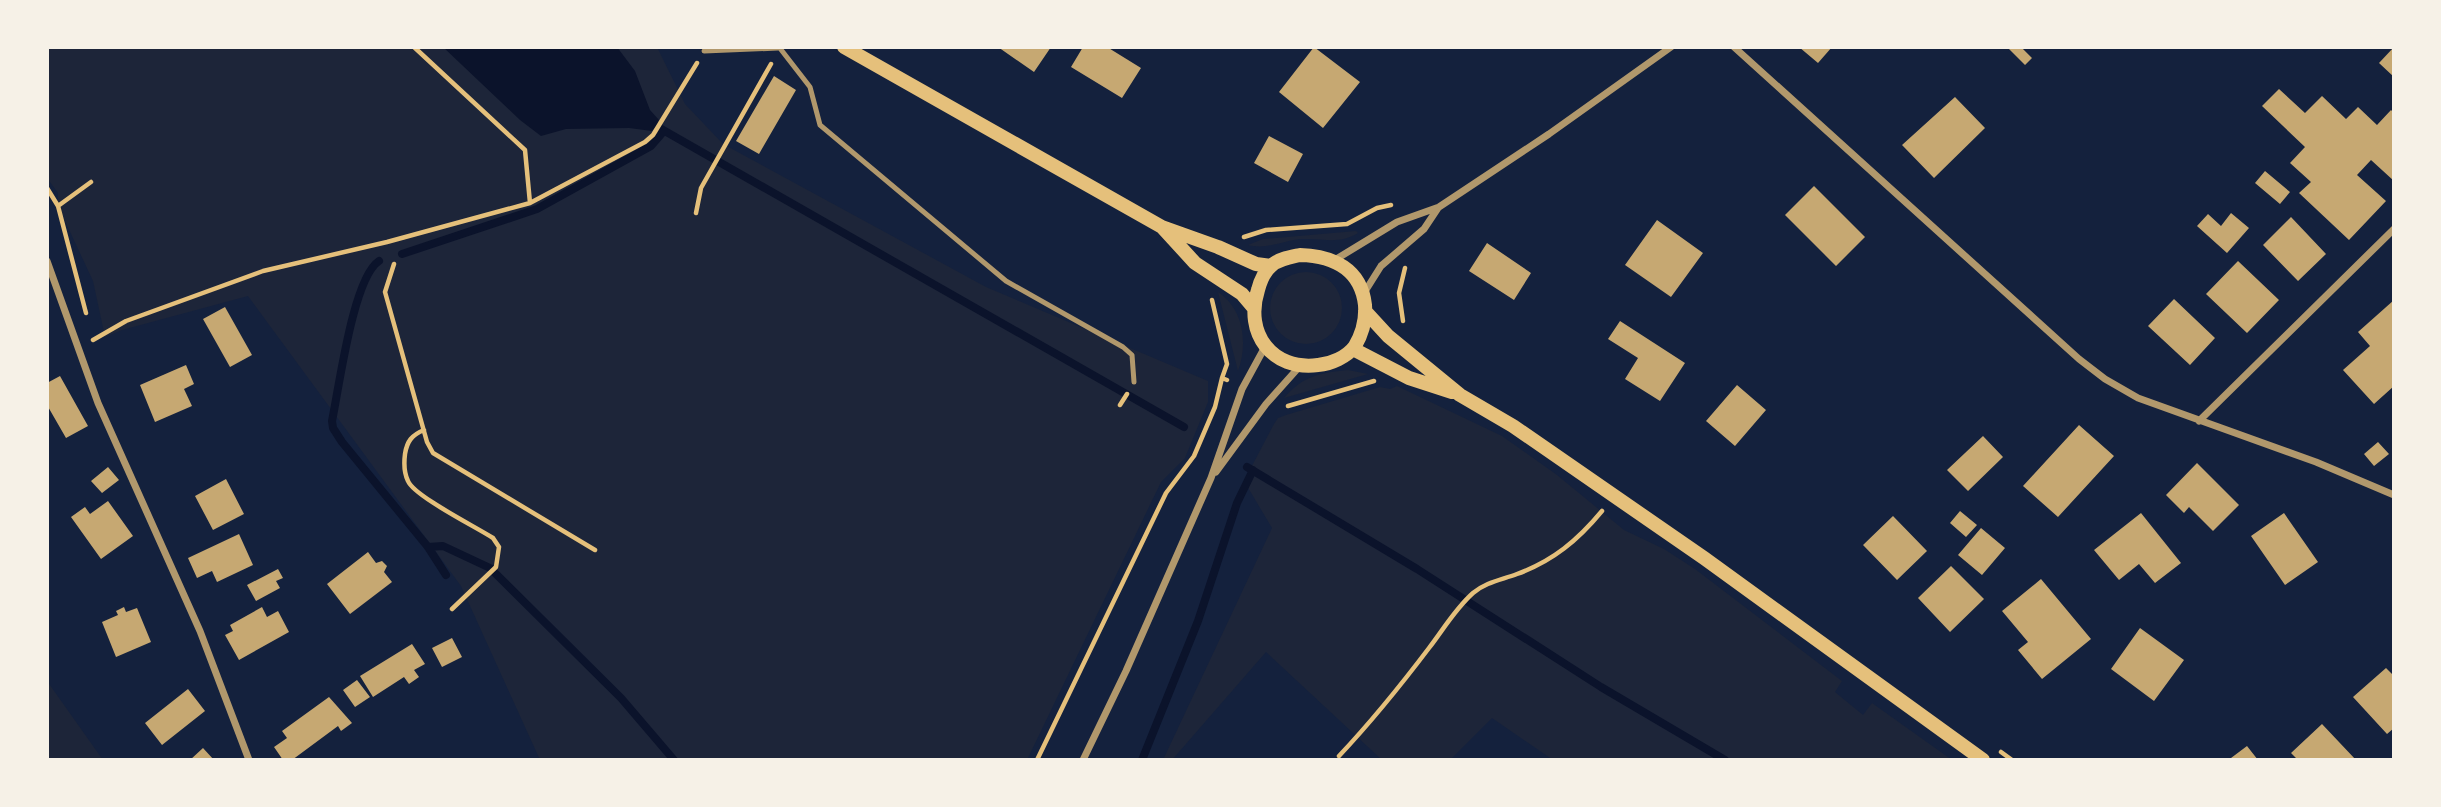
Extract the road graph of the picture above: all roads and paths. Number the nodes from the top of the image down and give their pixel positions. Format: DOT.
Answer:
graph roads {
  1 [pos="414,47"];
  2 [pos="844,47"];
  3 [pos="1671,47"];
  4 [pos="1734,47"];
  5 [pos="778,48"];
  6 [pos="704,51"];
  7 [pos="91,182"];
  8 [pos="530,203"];
  9 [pos="1395,204"];
  10 [pos="58,206"];
  11 [pos="1439,207"];
  12 [pos="696,213"];
  13 [pos="1162,227"];
  14 [pos="2394,229"];
  15 [pos="1233,240"];
  16 [pos="47,261"];
  17 [pos="1333,261"];
  18 [pos="394,264"];
  19 [pos="1271,266"];
  20 [pos="1403,271"];
  21 [pos="1364,293"];
  22 [pos="1211,295"];
  23 [pos="1253,307"];
  24 [pos="1365,311"];
  25 [pos="1404,333"];
  26 [pos="77,343"];
  27 [pos="1266,345"];
  28 [pos="1353,349"];
  29 [pos="1300,366"];
  30 [pos="1223,377"];
  31 [pos="1384,377"];
  32 [pos="1134,382"];
  33 [pos="1235,385"];
  34 [pos="1460,395"];
  35 [pos="1281,407"];
  36 [pos="2199,421"];
  37 [pos="424,430"];
  38 [pos="1211,478"];
  39 [pos="2394,495"];
  40 [pos="1614,497"];
  41 [pos="595,550"];
  42 [pos="452,609"];
  43 [pos="1339,756"];
  44 [pos="249,760"];
  45 [pos="1037,760"];
  46 [pos="1083,760"];
  47 [pos="1983,760"];
  1 -- 8 [label="path"];
  2 -- 13 [label="main road"];
  3 -- 11 [label="street"];
  4 -- 36 [label="street"];
  5 -- 6 [label="lane"];
  5 -- 12 [label="path"];
  5 -- 32 [label="lane"];
  6 -- 8 [label="path"];
  7 -- 10 [label="path"];
  8 -- 26 [label="path"];
  9 -- 15 [label="path"];
  11 -- 17 [label="street"];
  11 -- 21 [label="street"];
  13 -- 19 [label="main road"];
  13 -- 23 [label="main road"];
  14 -- 36 [label="street"];
  16 -- 26 [label="street"];
  17 -- 19 [label="main road"];
  17 -- 21 [label="main road"];
  18 -- 37 [label="path"];
  19 -- 23 [label="main road"];
  20 -- 25 [label="path"];
  21 -- 24 [label="main road"];
  22 -- 30 [label="path"];
  23 -- 27 [label="main road"];
  24 -- 28 [label="main road"];
  24 -- 34 [label="main road"];
  26 -- 44 [label="street"];
  27 -- 29 [label="main road"];
  27 -- 38 [label="street"];
  28 -- 29 [label="main road"];
  28 -- 34 [label="main road"];
  29 -- 38 [label="street"];
  30 -- 33 [label="path"];
  30 -- 45 [label="path"];
  31 -- 35 [label="path"];
  34 -- 40 [label="main road"];
  36 -- 39 [label="street"];
  37 -- 41 [label="path"];
  37 -- 42 [label="path"];
  38 -- 46 [label="street"];
  40 -- 43 [label="path"];
  40 -- 47 [label="main road"];
}
